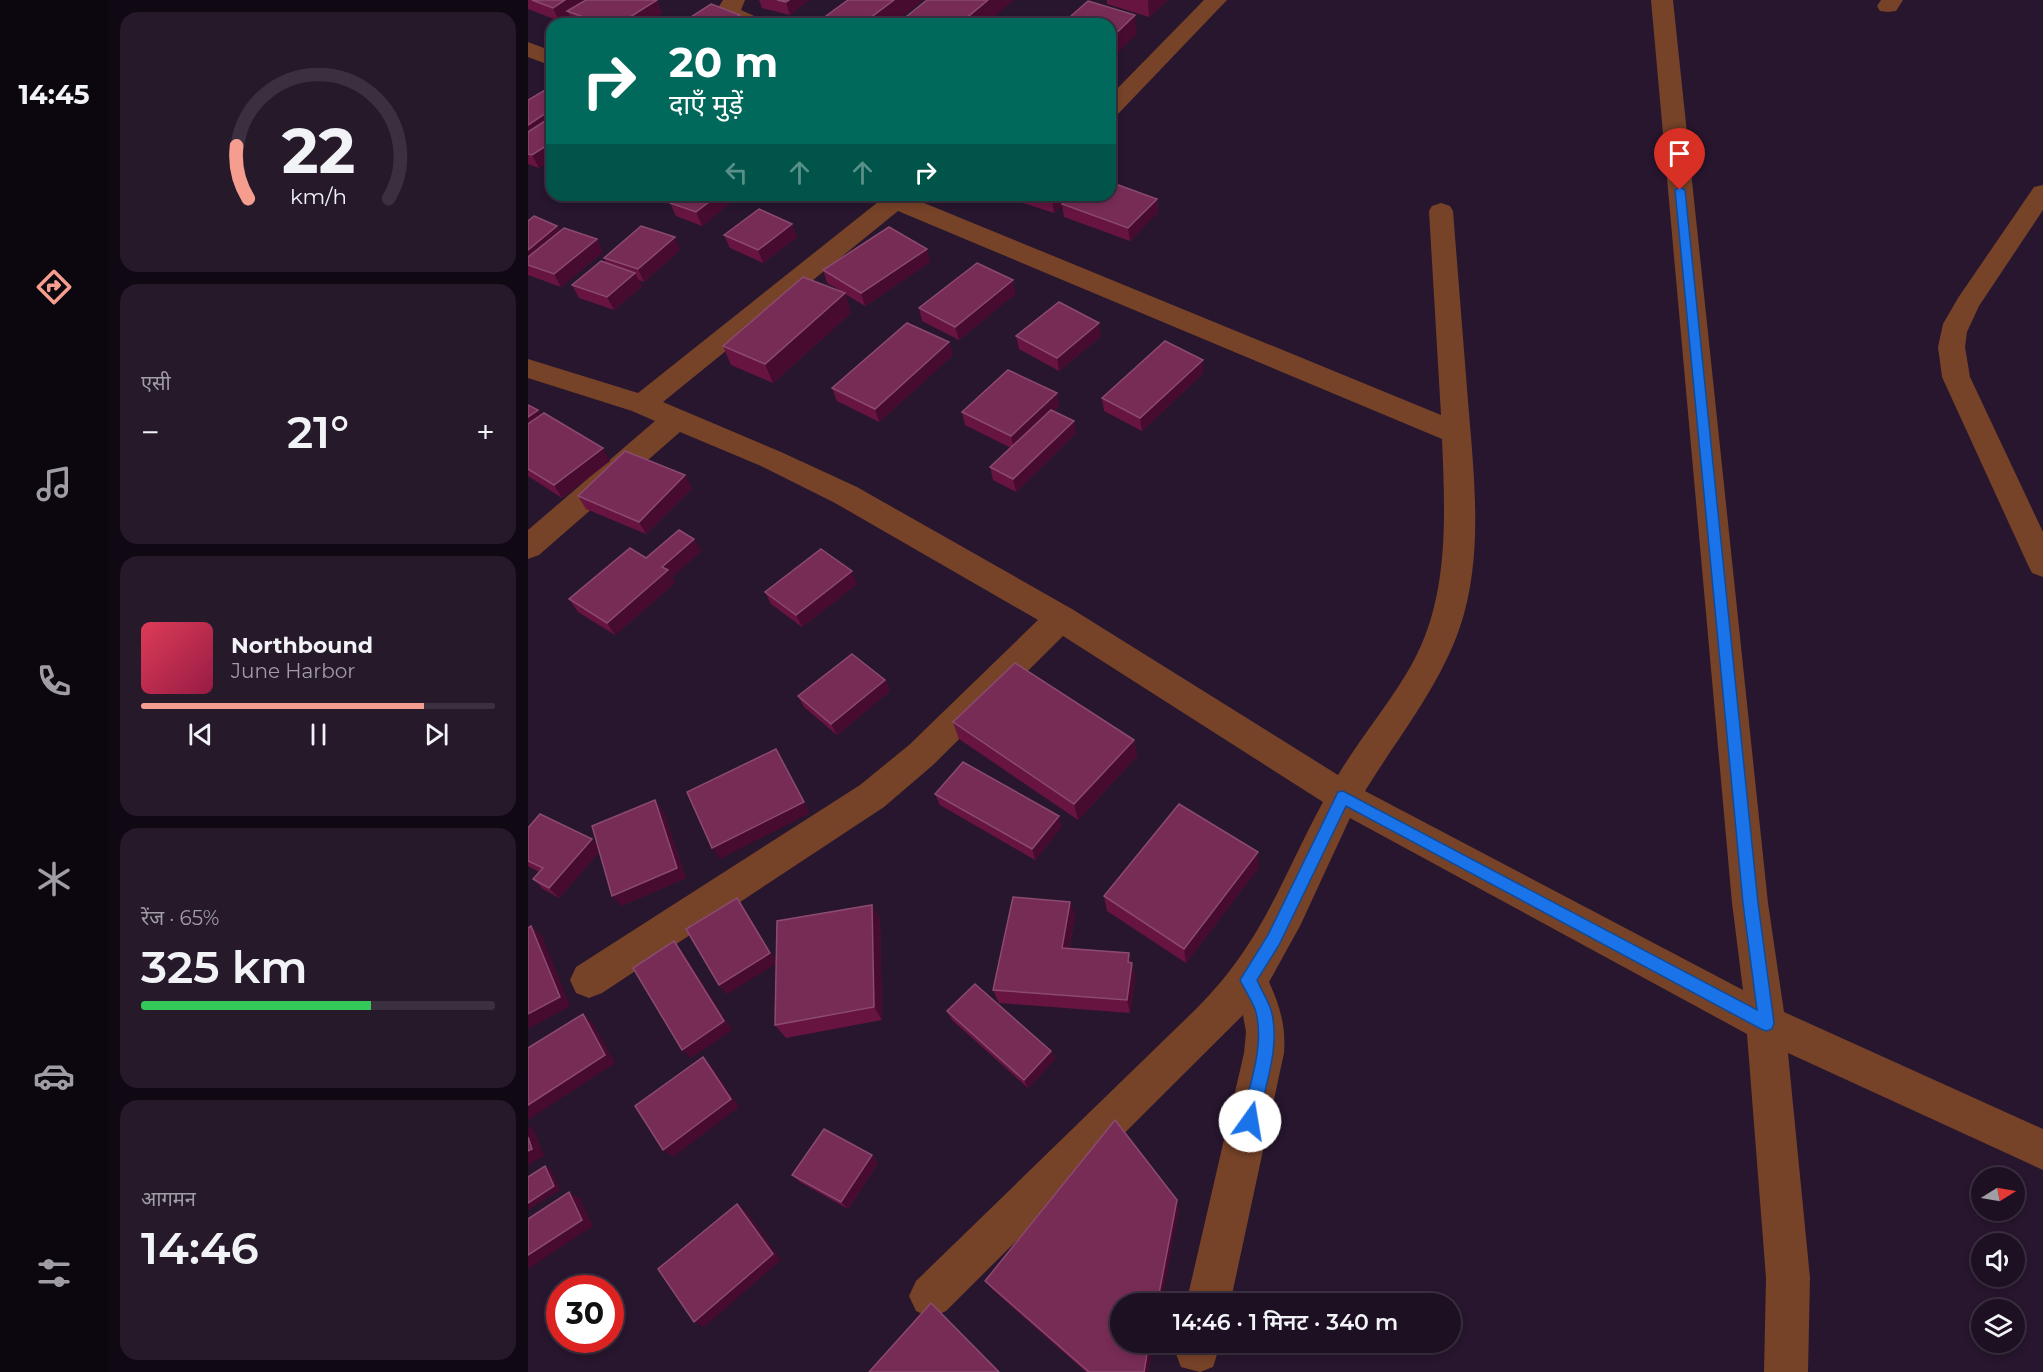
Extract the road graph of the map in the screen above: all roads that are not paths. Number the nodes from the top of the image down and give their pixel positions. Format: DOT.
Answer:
graph roads {
  1 [pos="734,0"];
  2 [pos="1216,0"];
  3 [pos="1662,0"];
  4 [pos="740,18"];
  5 [pos="528,49"];
  6 [pos="546,56"];
  7 [pos="1116,103"];
  8 [pos="2043,192"];
  9 [pos="888,201"];
  10 [pos="903,201"];
  11 [pos="1442,211"];
  12 [pos="528,368"];
  13 [pos="642,404"];
  14 [pos="677,418"];
  15 [pos="1456,433"];
  16 [pos="528,548"];
  17 [pos="2043,566"];
  18 [pos="1061,618"];
  19 [pos="1343,797"];
  20 [pos="589,980"];
  21 [pos="1248,980"];
  22 [pos="1766,1023"];
  23 [pos="2043,1150"];
  24 [pos="1210,1293"];
  25 [pos="931,1296"];
  26 [pos="1786,1372"];
  1 -- 4 [label="street"];
  2 -- 7 [label="street"];
  3 -- 22 [label="street"];
  5 -- 6 [label="street"];
  8 -- 17 [label="street"];
  9 -- 13 [label="street"];
  10 -- 15 [label="street"];
  11 -- 15 [label="street"];
  12 -- 13 [label="street"];
  13 -- 14 [label="street"];
  14 -- 16 [label="street"];
  14 -- 18 [label="street"];
  15 -- 19 [label="street"];
  18 -- 19 [label="street"];
  18 -- 20 [label="street"];
  19 -- 21 [label="street"];
  19 -- 22 [label="street"];
  21 -- 24 [label="street"];
  21 -- 25 [label="street"];
  22 -- 23 [label="street"];
  22 -- 26 [label="street"];
}
